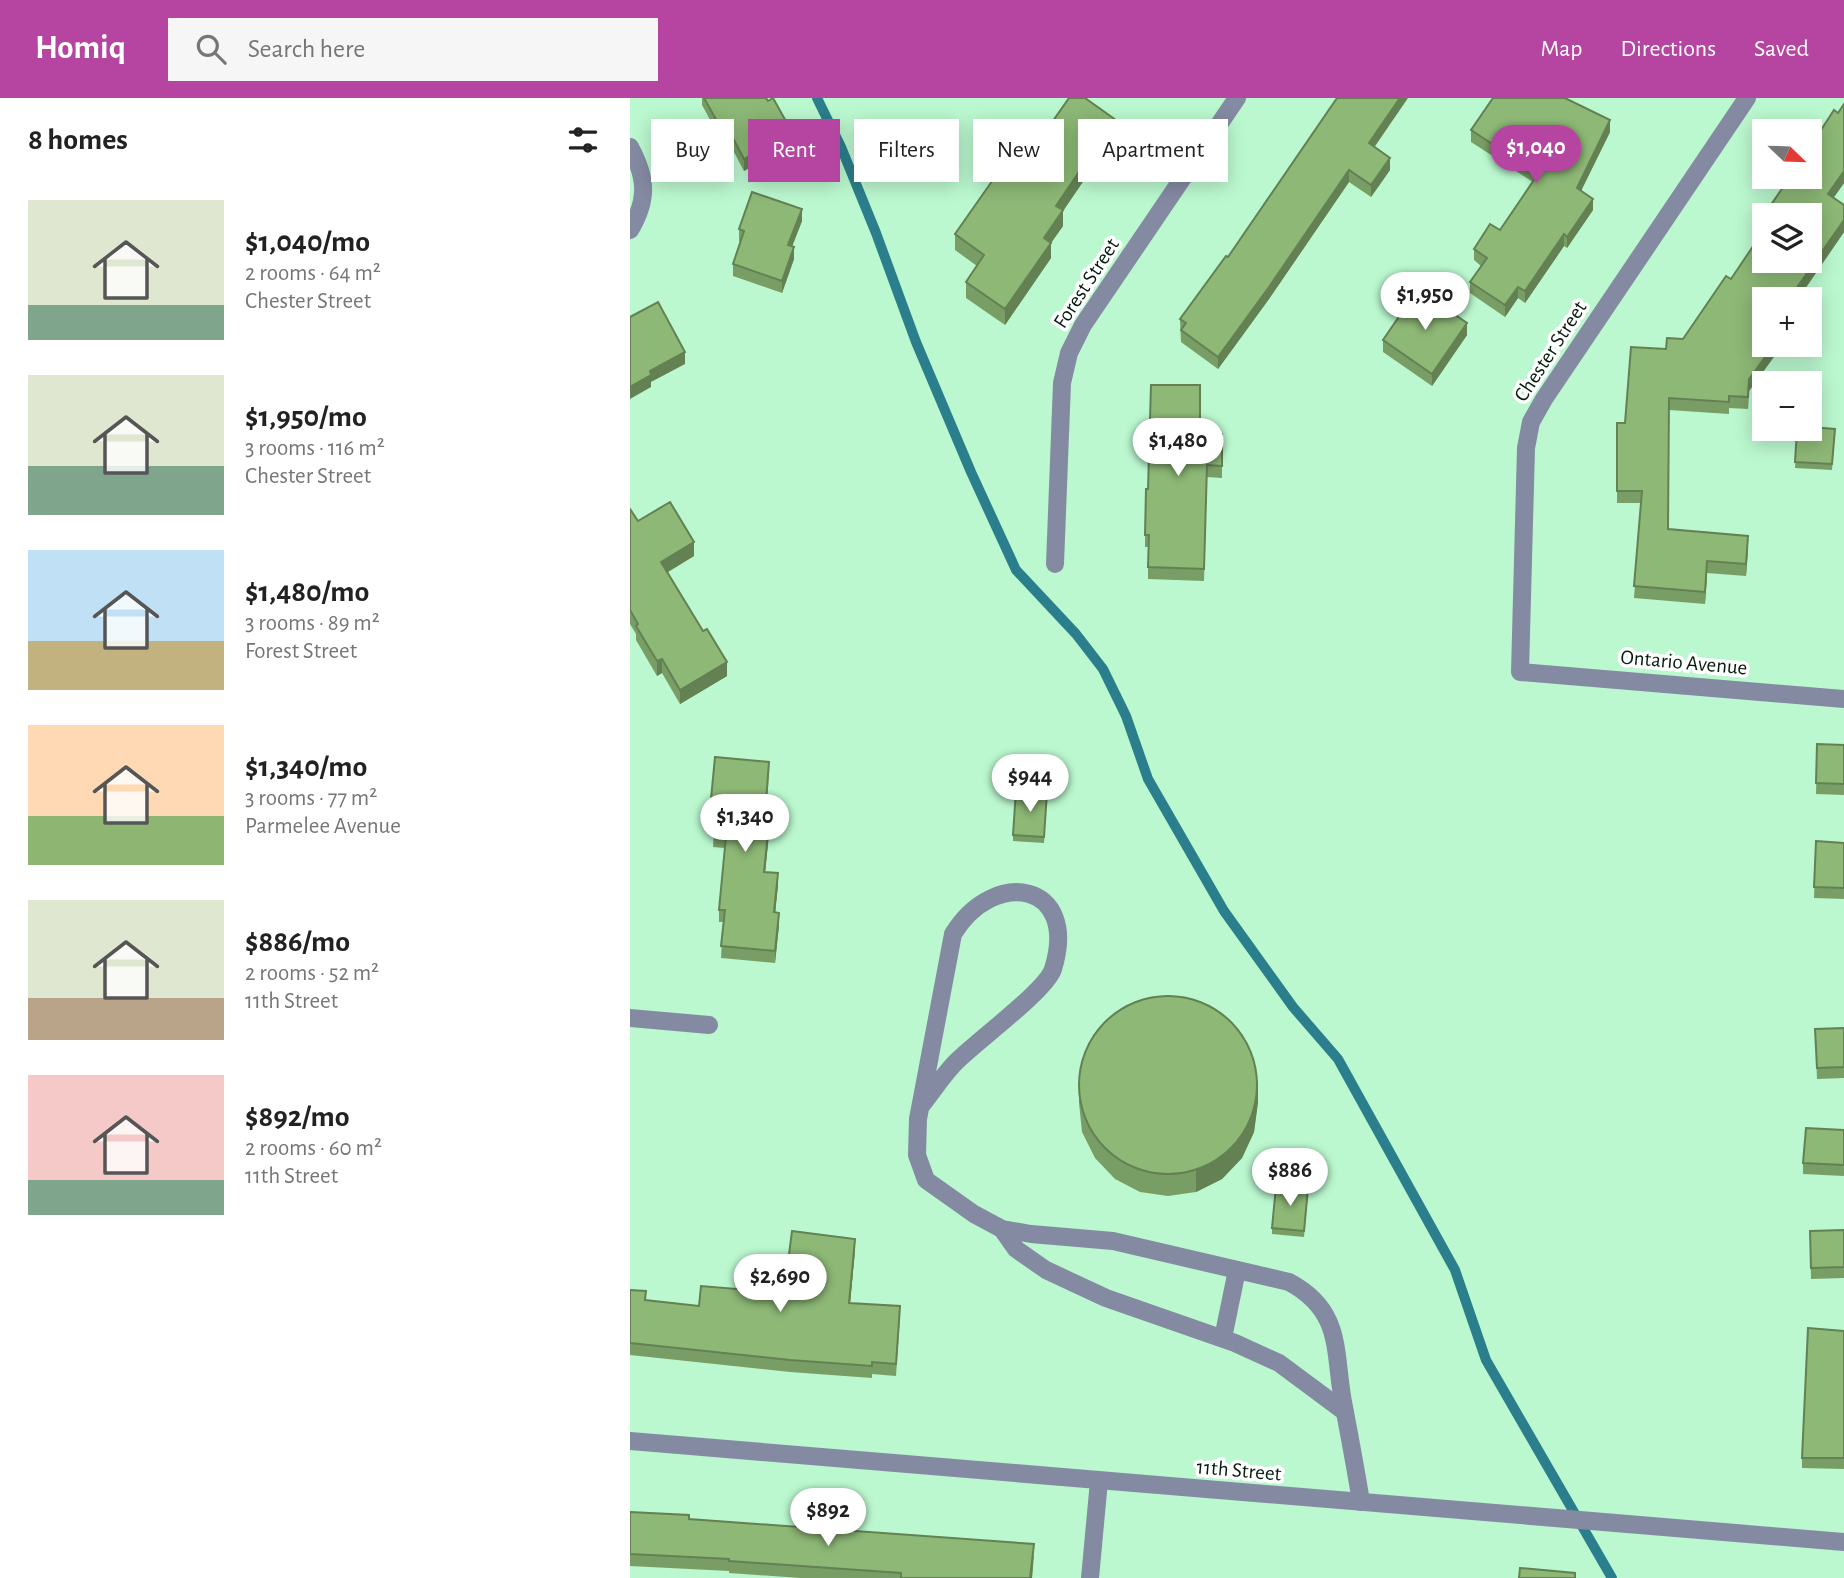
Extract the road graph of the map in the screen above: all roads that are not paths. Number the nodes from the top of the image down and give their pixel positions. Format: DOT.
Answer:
graph roads {
  1 [pos="1237,98"];
  2 [pos="1747,98"];
  3 [pos="630,147"];
  4 [pos="630,230"];
  5 [pos="1055,564"];
  6 [pos="1520,672"];
  7 [pos="1844,699"];
  8 [pos="630,1018"];
  9 [pos="709,1025"];
  10 [pos="921,1106"];
  11 [pos="1002,1229"];
  12 [pos="1237,1270"];
  13 [pos="1223,1338"];
  14 [pos="1345,1412"];
  15 [pos="630,1441"];
  16 [pos="1099,1481"];
  17 [pos="1361,1502"];
  18 [pos="1844,1542"];
  19 [pos="1090,1578"];
  1 -- 5 [label="street, Forest Street"];
  2 -- 6 [label="street, Chester Street"];
  3 -- 4 [label="street"];
  6 -- 7 [label="street, Ontario Avenue"];
  8 -- 9 [label="street"];
  10 -- 10 [label="street"];
  10 -- 11 [label="street"];
  11 -- 12 [label="street"];
  11 -- 13 [label="street"];
  12 -- 13 [label="street"];
  12 -- 14 [label="street"];
  13 -- 14 [label="street"];
  14 -- 17 [label="street"];
  15 -- 16 [label="street, 11th Street"];
  16 -- 17 [label="street, 11th Street"];
  16 -- 19 [label="street"];
  17 -- 18 [label="street, 11th Street"];
}
